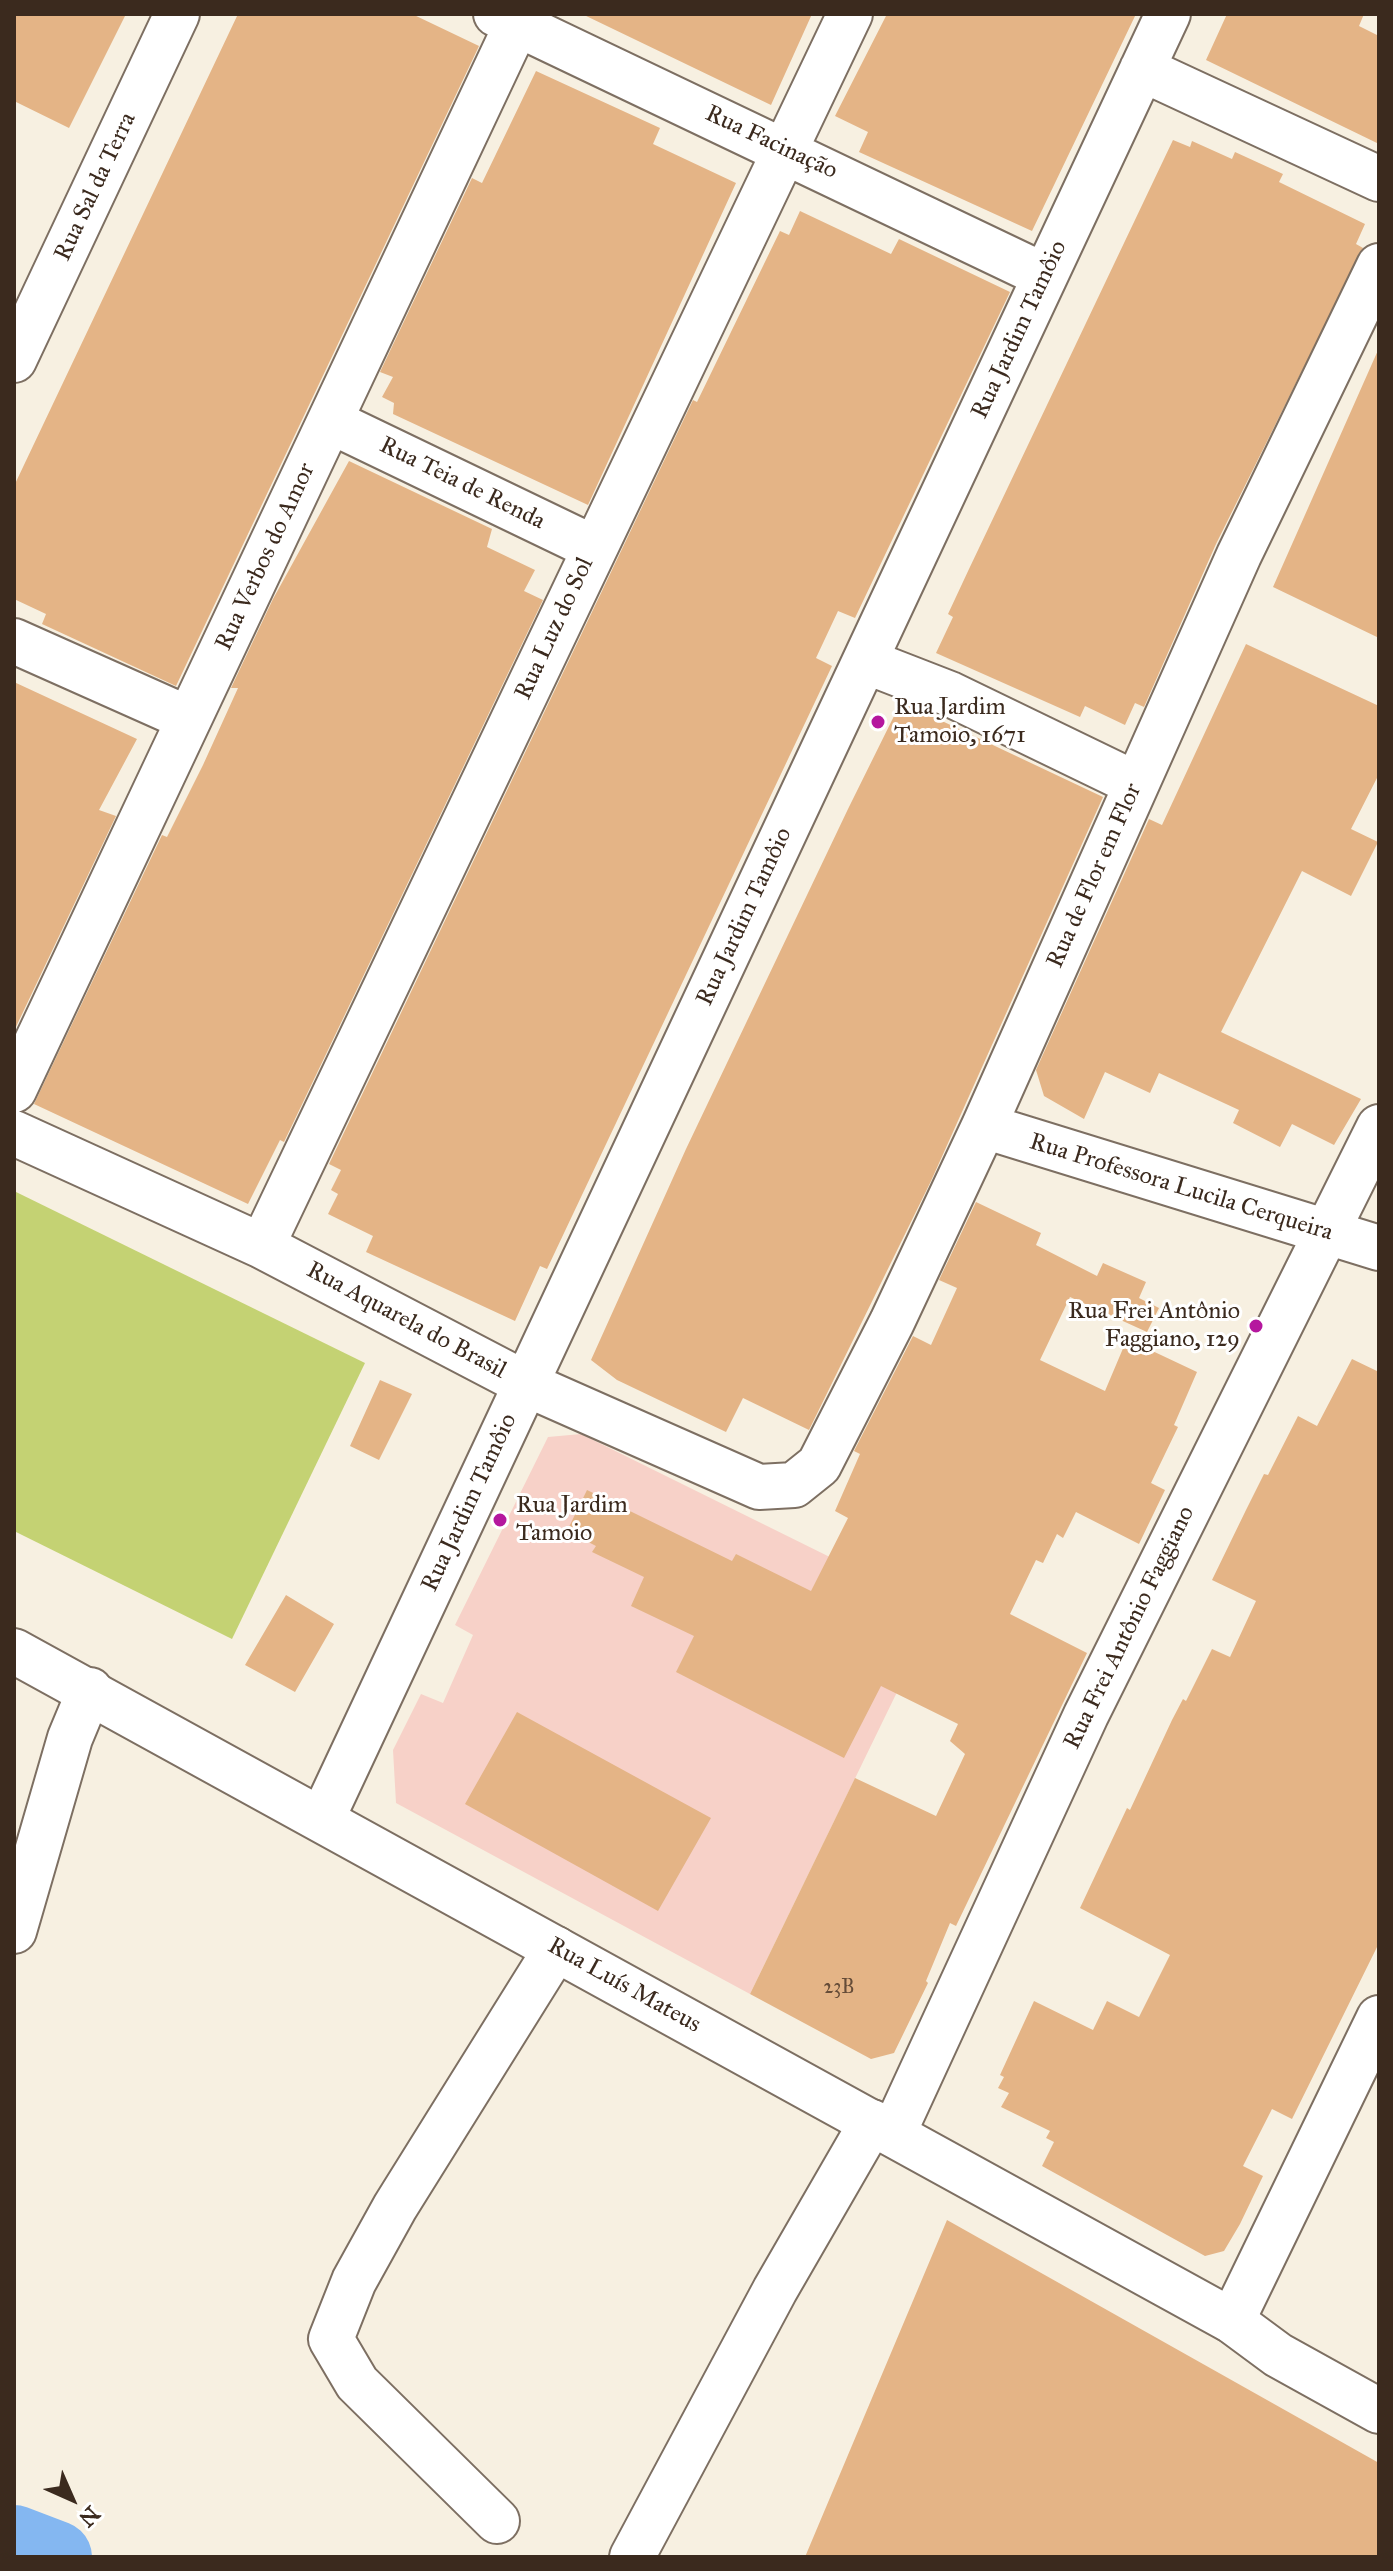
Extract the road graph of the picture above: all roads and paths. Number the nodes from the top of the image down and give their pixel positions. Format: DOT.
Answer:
graph roads {
  1 [pos="177,14"];
  2 [pos="850,14"];
  3 [pos="1168,14"];
  4 [pos="507,19"];
  5 [pos="1142,69"];
  6 [pos="786,150"];
  7 [pos="1379,179"];
  8 [pos="1379,266"];
  9 [pos="1045,276"];
  10 [pos="14,360"];
  11 [pos="330,421"];
  12 [pos="594,548"];
  13 [pos="14,641"];
  14 [pos="865,661"];
  15 [pos="189,719"];
  16 [pos="1136,784"];
  17 [pos="14,1090"];
  18 [pos="984,1126"];
  19 [pos="1379,1127"];
  20 [pos="14,1133"];
  21 [pos="1326,1235"];
  22 [pos="262,1246"];
  23 [pos="1379,1248"];
  24 [pos="526,1384"];
  25 [pos="802,1480"];
  26 [pos="14,1651"];
  27 [pos="90,1690"];
  28 [pos="322,1819"];
  29 [pos="14,1931"];
  30 [pos="556,1949"];
  31 [pos="1379,2018"];
  32 [pos="883,2128"];
  33 [pos="1232,2321"];
  34 [pos="1379,2385"];
  35 [pos="1379,2411"];
  36 [pos="497,2521"];
  37 [pos="632,2557"];
  1 -- 10 [label="street, Rua Sal da Terra"];
  2 -- 6 [label="street, Rua Luz do Sol"];
  3 -- 5 [label="street, Rua Jardim Tamôio"];
  4 -- 6 [label="street, Rua Facinação"];
  4 -- 11 [label="street, Rua Verbos do Amor"];
  5 -- 7 [label="street"];
  5 -- 9 [label="street, Rua Jardim Tamôio"];
  6 -- 9 [label="street, Rua Facinação"];
  6 -- 12 [label="street, Rua Luz do Sol"];
  8 -- 16 [label="street, Rua de Flor em Flor"];
  9 -- 14 [label="street, Rua Jardim Tamôio"];
  11 -- 12 [label="street, Rua Teia de Renda"];
  11 -- 15 [label="street, Rua Verbos do Amor"];
  12 -- 22 [label="street, Rua Luz do Sol"];
  13 -- 15 [label="street"];
  14 -- 16 [label="street"];
  14 -- 24 [label="street, Rua Jardim Tamôio"];
  15 -- 17 [label="street, Rua Verbos do Amor"];
  16 -- 18 [label="street, Rua de Flor em Flor"];
  18 -- 21 [label="street, Rua Professora Lucila Cerqueira"];
  18 -- 25 [label="street, Rua de Flor em Flor"];
  19 -- 21 [label="street, Rua Frei Antônio Faggiano"];
  20 -- 22 [label="street, Rua Aquarela do Brasil"];
  21 -- 23 [label="street, Rua Professora Lucila Cerqueira"];
  21 -- 32 [label="street, Rua Frei Antônio Faggiano"];
  22 -- 24 [label="street, Rua Aquarela do Brasil"];
  24 -- 25 [label="street, Rua Aquarela do Brasil"];
  24 -- 28 [label="street, Rua Jardim Tamôio"];
  26 -- 27 [label="street, Rua Luís Mateus"];
  27 -- 28 [label="street, Rua Luís Mateus"];
  27 -- 29 [label="street"];
  28 -- 30 [label="street, Rua Luís Mateus"];
  30 -- 32 [label="street, Rua Luís Mateus"];
  30 -- 36 [label="street"];
  31 -- 33 [label="street"];
  32 -- 33 [label="street, Rua Luís Mateus"];
  32 -- 37 [label="street, Rua Frei Antônio Faggiano"];
  33 -- 34 [label="street, Rua Luís Mateus"];
  33 -- 35 [label="street, Rua Luís Mateus"];
}
